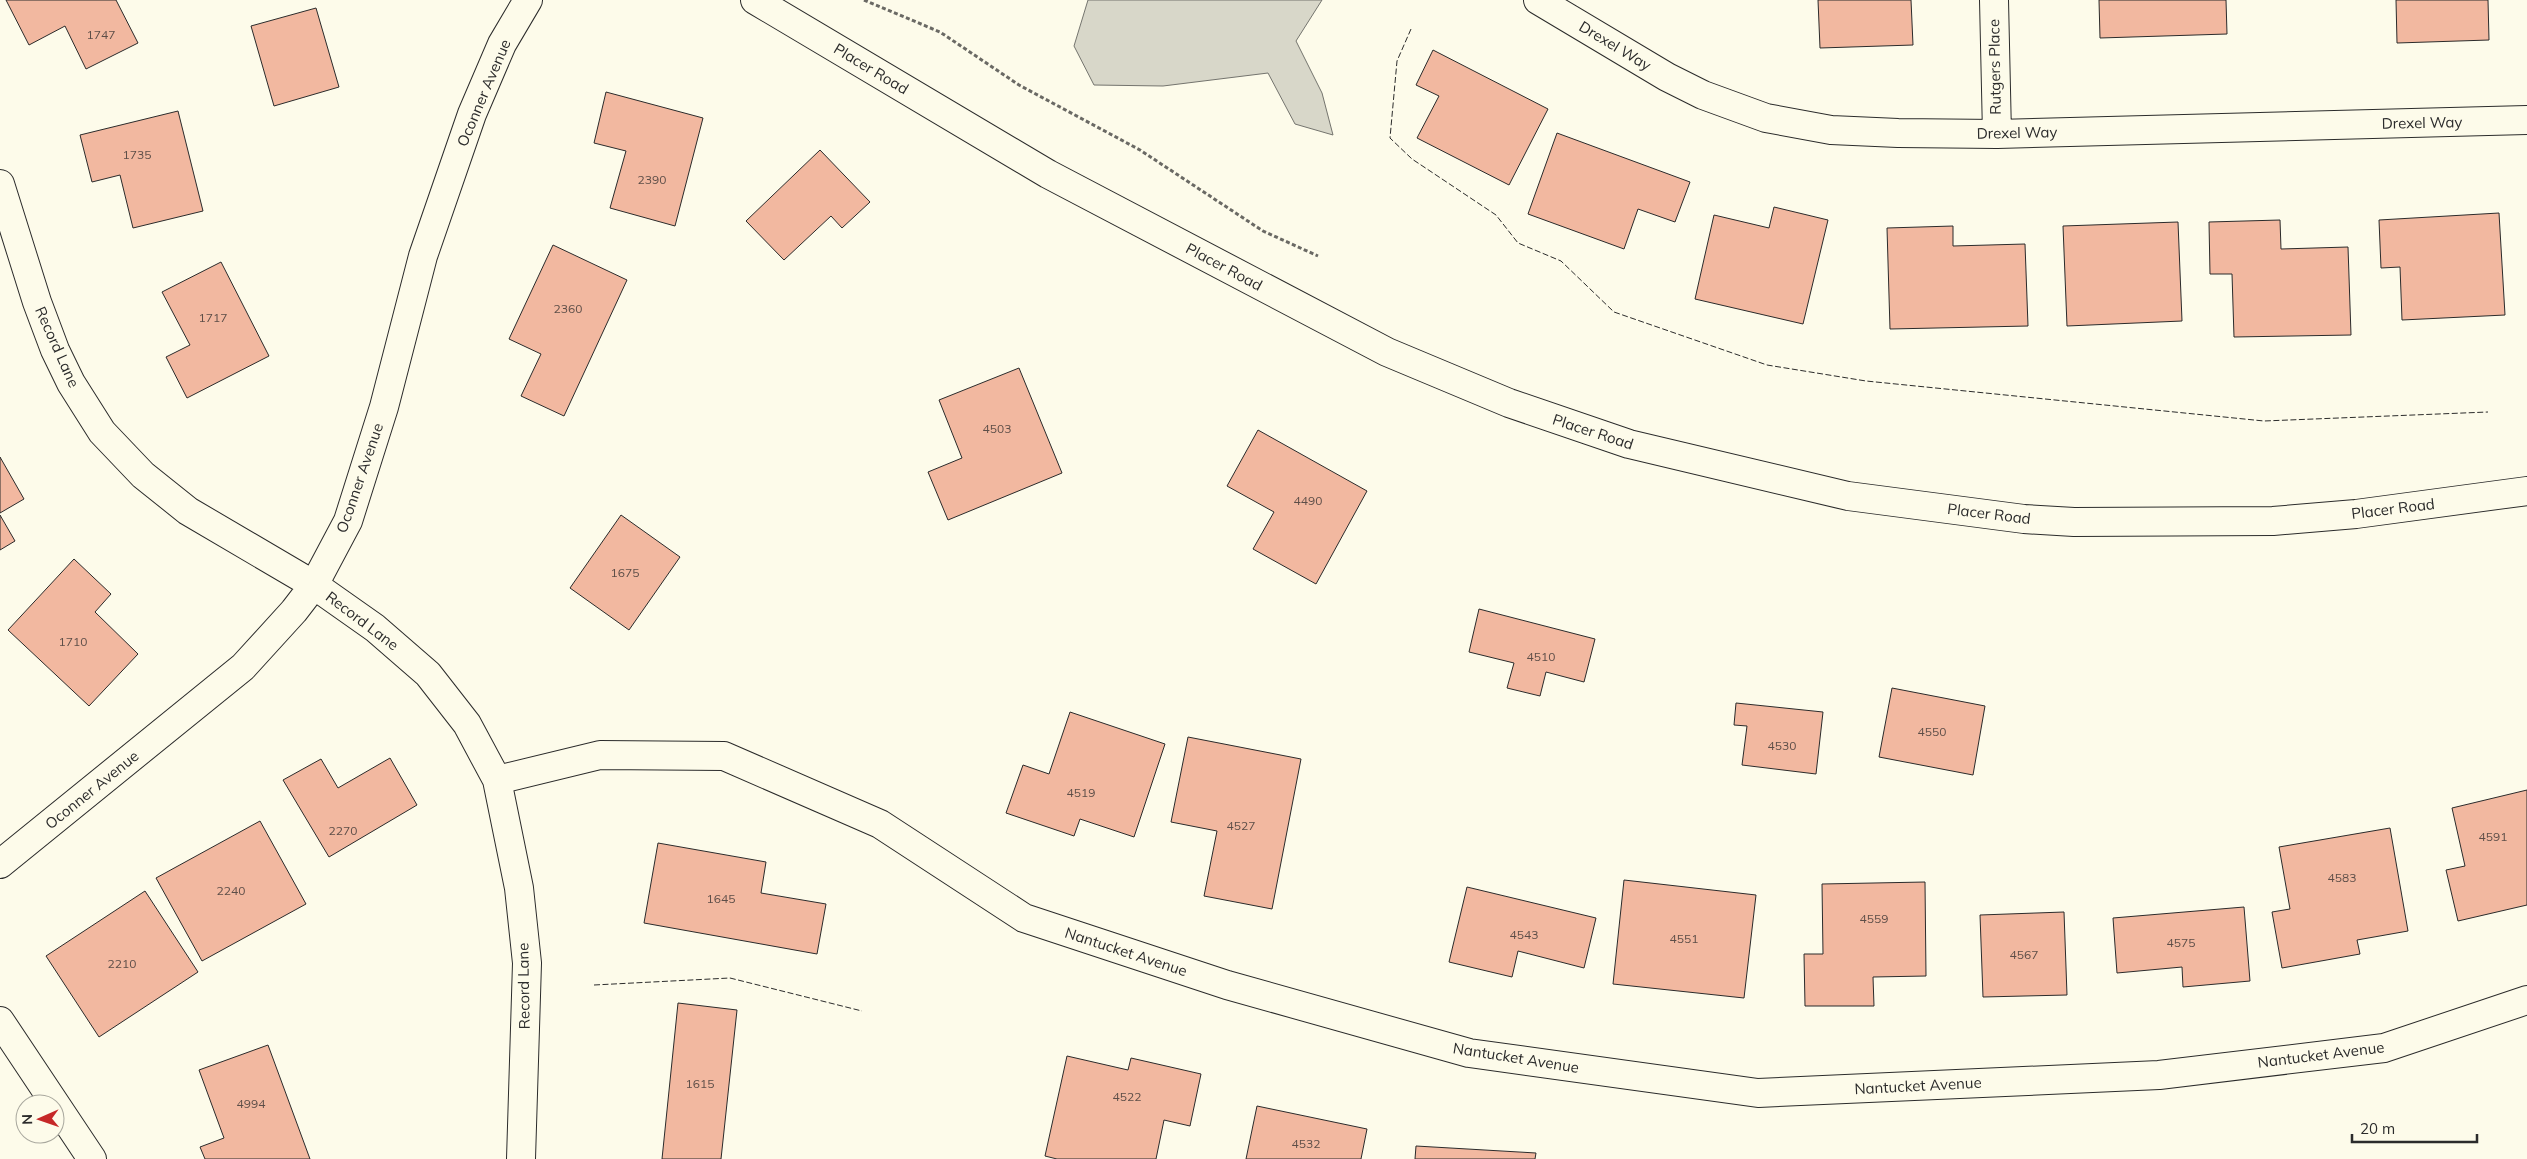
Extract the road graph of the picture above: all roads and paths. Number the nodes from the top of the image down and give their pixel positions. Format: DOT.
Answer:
graph roads {
  1 [pos="528,0"];
  2 [pos="755,0"];
  3 [pos="864,0"];
  4 [pos="1538,0"];
  5 [pos="1994,0"];
  6 [pos="2527,120"];
  7 [pos="1997,134"];
  8 [pos="0,184"];
  9 [pos="1318,256"];
  10 [pos="2527,491"];
  11 [pos="314,585"];
  12 [pos="497,780"];
  13 [pos="0,864"];
  14 [pos="2527,1000"];
  15 [pos="0,1021"];
  16 [pos="92,1159"];
  17 [pos="521,1159"];
  1 -- 11 [label="street, Oconner Avenue"];
  2 -- 10 [label="street, Placer Road"];
  3 -- 9 [label="path"];
  4 -- 7 [label="street, Drexel Way"];
  5 -- 7 [label="street, Rutgers Place"];
  6 -- 7 [label="street, Drexel Way"];
  8 -- 11 [label="street, Record Lane"];
  11 -- 12 [label="street, Record Lane"];
  11 -- 13 [label="street, Oconner Avenue"];
  12 -- 14 [label="street, Nantucket Avenue"];
  12 -- 17 [label="street, Record Lane"];
  15 -- 16 [label="street"];
}
